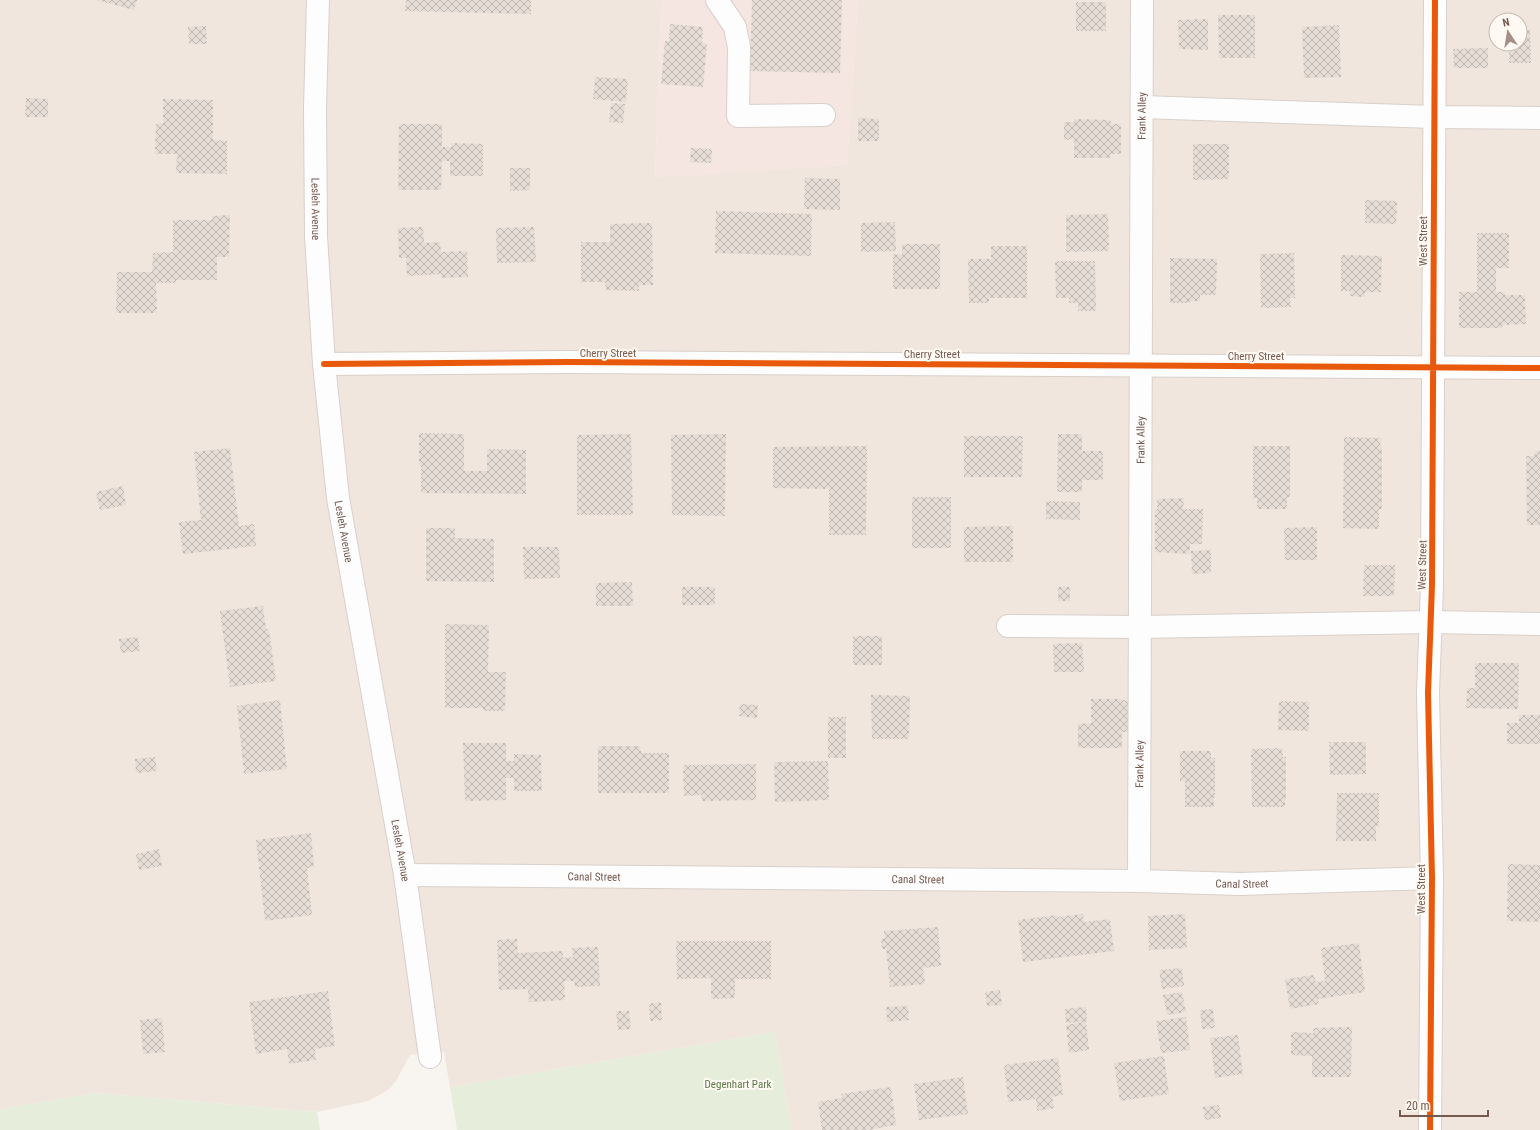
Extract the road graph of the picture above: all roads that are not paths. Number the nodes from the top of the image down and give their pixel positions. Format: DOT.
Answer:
graph roads {
  1 [pos="318,0"];
  2 [pos="716,0"];
  3 [pos="1142,0"];
  4 [pos="1435,0"];
  5 [pos="1142,107"];
  6 [pos="824,116"];
  7 [pos="1434,117"];
  8 [pos="1540,118"];
  9 [pos="324,364"];
  10 [pos="1141,366"];
  11 [pos="1433,367"];
  12 [pos="1540,368"];
  13 [pos="1430,622"];
  14 [pos="1540,624"];
  15 [pos="1008,626"];
  16 [pos="1140,627"];
  17 [pos="405,875"];
  18 [pos="1432,878"];
  19 [pos="1139,881"];
  20 [pos="430,1057"];
  21 [pos="1431,1130"];
  1 -- 9 [label="street, Lesleh Avenue"];
  2 -- 6 [label="street"];
  3 -- 5 [label="street, Frank Alley"];
  4 -- 7 [label="street, West Street"];
  5 -- 7 [label="street"];
  5 -- 10 [label="street, Frank Alley"];
  7 -- 8 [label="street"];
  7 -- 11 [label="street, West Street"];
  9 -- 10 [label="street, Cherry Street"];
  9 -- 17 [label="street, Lesleh Avenue"];
  10 -- 11 [label="street, Cherry Street"];
  10 -- 16 [label="street, Frank Alley"];
  11 -- 12 [label="street, Cherry Street"];
  11 -- 13 [label="street, West Street"];
  13 -- 14 [label="street"];
  13 -- 16 [label="street"];
  13 -- 18 [label="street, West Street"];
  15 -- 16 [label="street"];
  16 -- 19 [label="street, Frank Alley"];
  17 -- 19 [label="street, Canal Street"];
  17 -- 20 [label="street, Lesleh Avenue"];
  18 -- 19 [label="street, Canal Street"];
  18 -- 21 [label="street, West Street"];
}
